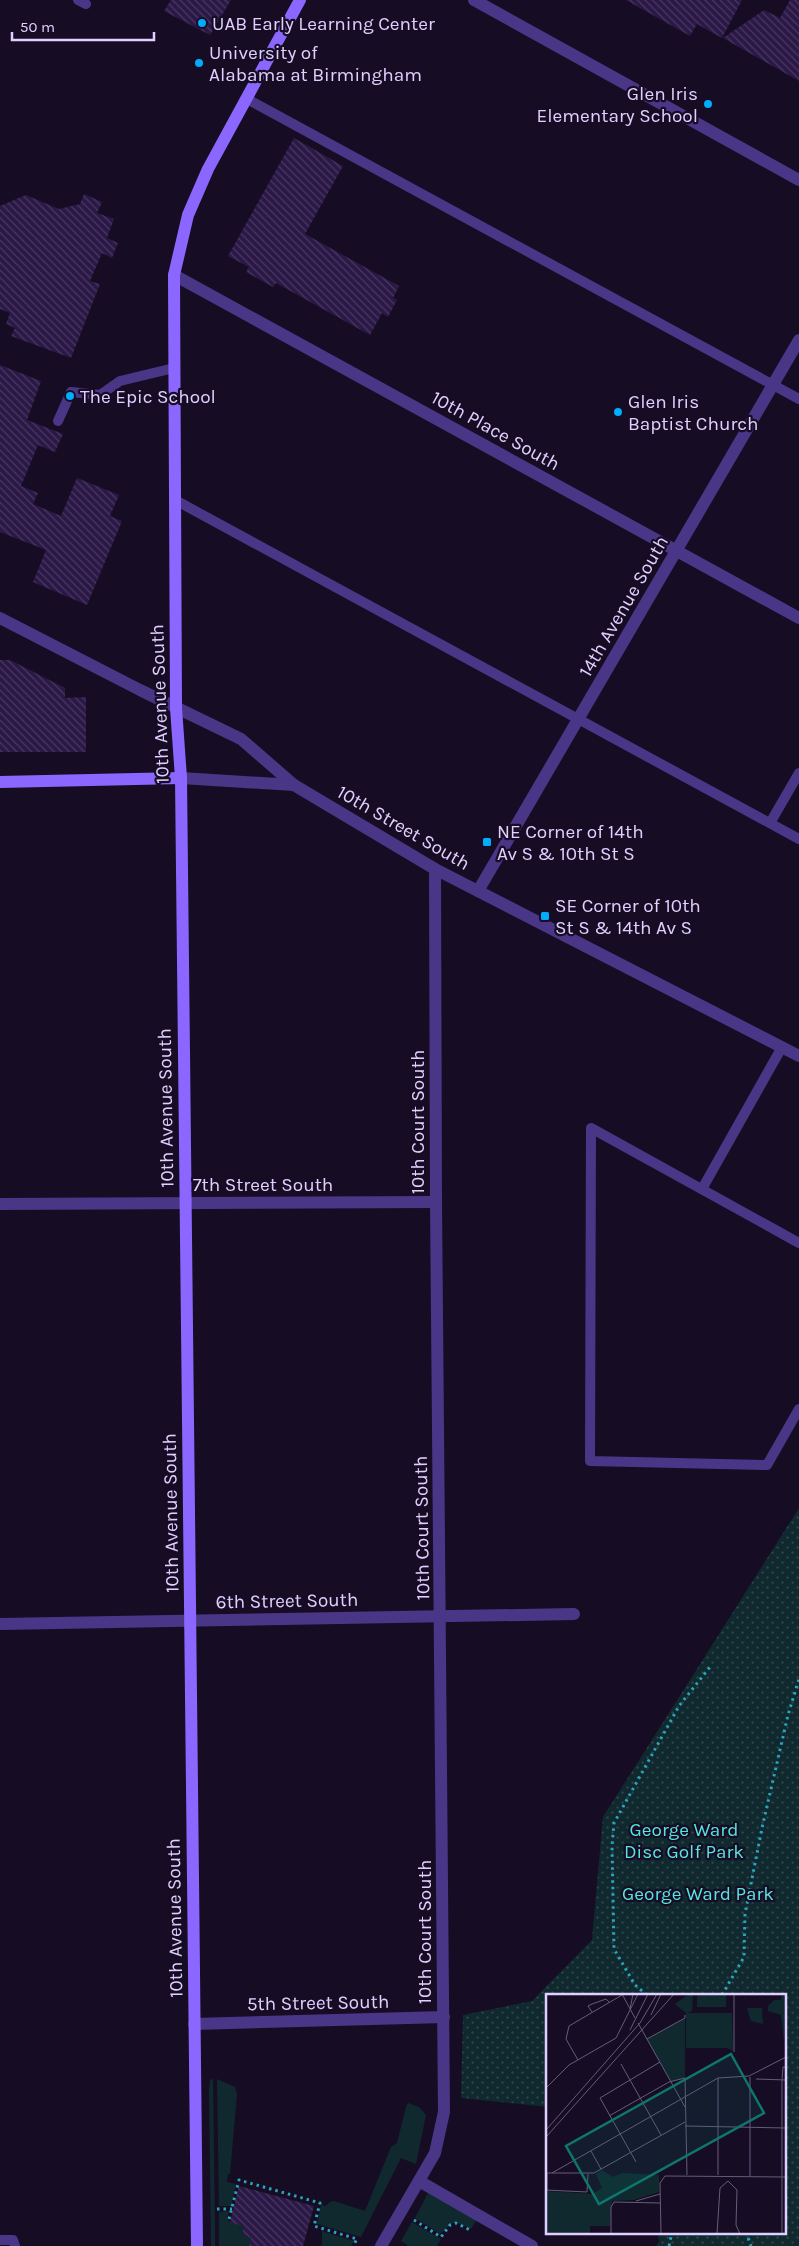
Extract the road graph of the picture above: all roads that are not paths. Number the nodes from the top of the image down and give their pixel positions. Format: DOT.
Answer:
graph roads {
  1 [pos="300,0"];
  2 [pos="474,0"];
  3 [pos="247,99"];
  4 [pos="799,180"];
  5 [pos="174,275"];
  6 [pos="799,340"];
  7 [pos="174,368"];
  8 [pos="773,385"];
  9 [pos="799,399"];
  10 [pos="58,421"];
  11 [pos="175,500"];
  12 [pos="677,550"];
  13 [pos="0,618"];
  14 [pos="799,618"];
  15 [pos="176,708"];
  16 [pos="579,718"];
  17 [pos="799,773"];
  18 [pos="181,778"];
  19 [pos="0,782"];
  20 [pos="294,785"];
  21 [pos="770,823"];
  22 [pos="799,839"];
  23 [pos="435,869"];
  24 [pos="478,890"];
  25 [pos="782,1047"];
  26 [pos="799,1056"];
  27 [pos="702,1189"];
  28 [pos="436,1202"];
  29 [pos="184,1203"];
  30 [pos="0,1204"];
  31 [pos="799,1243"];
  32 [pos="799,1409"];
  33 [pos="574,1614"];
  34 [pos="441,1617"];
  35 [pos="190,1620"];
  36 [pos="0,1624"];
  37 [pos="444,2017"];
  38 [pos="194,2024"];
  39 [pos="419,2181"];
  40 [pos="0,2240"];
  41 [pos="15,2246"];
  42 [pos="197,2246"];
  43 [pos="381,2246"];
  44 [pos="532,2246"];
  1 -- 3 [label="street, 10th Avenue South"];
  2 -- 4 [label="street"];
  3 -- 5 [label="street, 10th Avenue South"];
  3 -- 8 [label="lane"];
  5 -- 7 [label="street, 10th Avenue South"];
  5 -- 12 [label="street, 10th Place South"];
  6 -- 8 [label="street, 14th Avenue South"];
  7 -- 10 [label="lane"];
  7 -- 11 [label="street, 10th Avenue South"];
  8 -- 9 [label="lane"];
  8 -- 12 [label="street, 14th Avenue South"];
  11 -- 15 [label="street, 10th Avenue South"];
  11 -- 16 [label="lane"];
  12 -- 14 [label="street, 10th Place South"];
  12 -- 16 [label="street, 14th Avenue South"];
  13 -- 15 [label="street, 10th Street South"];
  15 -- 18 [label="street, 10th Avenue South"];
  15 -- 20 [label="street, 10th Street South"];
  16 -- 21 [label="lane"];
  16 -- 24 [label="street, 14th Avenue South"];
  17 -- 21 [label="lane"];
  18 -- 19 [label="street"];
  18 -- 20 [label="street"];
  18 -- 29 [label="street, 10th Avenue South"];
  20 -- 23 [label="street, 10th Street South"];
  21 -- 22 [label="lane"];
  23 -- 24 [label="street, 10th Street South"];
  23 -- 28 [label="street, 10th Court South"];
  24 -- 25 [label="street, 10th Street South"];
  25 -- 26 [label="street, 10th Street South"];
  25 -- 27 [label="lane"];
  27 -- 31 [label="lane"];
  27 -- 32 [label="lane"];
  28 -- 29 [label="street, 7th Street South"];
  28 -- 34 [label="street, 10th Court South"];
  29 -- 30 [label="street, 7th Street South"];
  29 -- 35 [label="street, 10th Avenue South"];
  33 -- 34 [label="street, 6th Street South"];
  34 -- 35 [label="street, 6th Street South"];
  34 -- 37 [label="street, 10th Court South"];
  35 -- 36 [label="street, 6th Street South"];
  35 -- 38 [label="street, 10th Avenue South"];
  37 -- 38 [label="street, 5th Street South"];
  37 -- 39 [label="street, 10th Court South"];
  38 -- 42 [label="street, 10th Avenue South"];
  39 -- 43 [label="street, 10th Court South"];
  39 -- 44 [label="street"];
  40 -- 41 [label="lane"];
}
